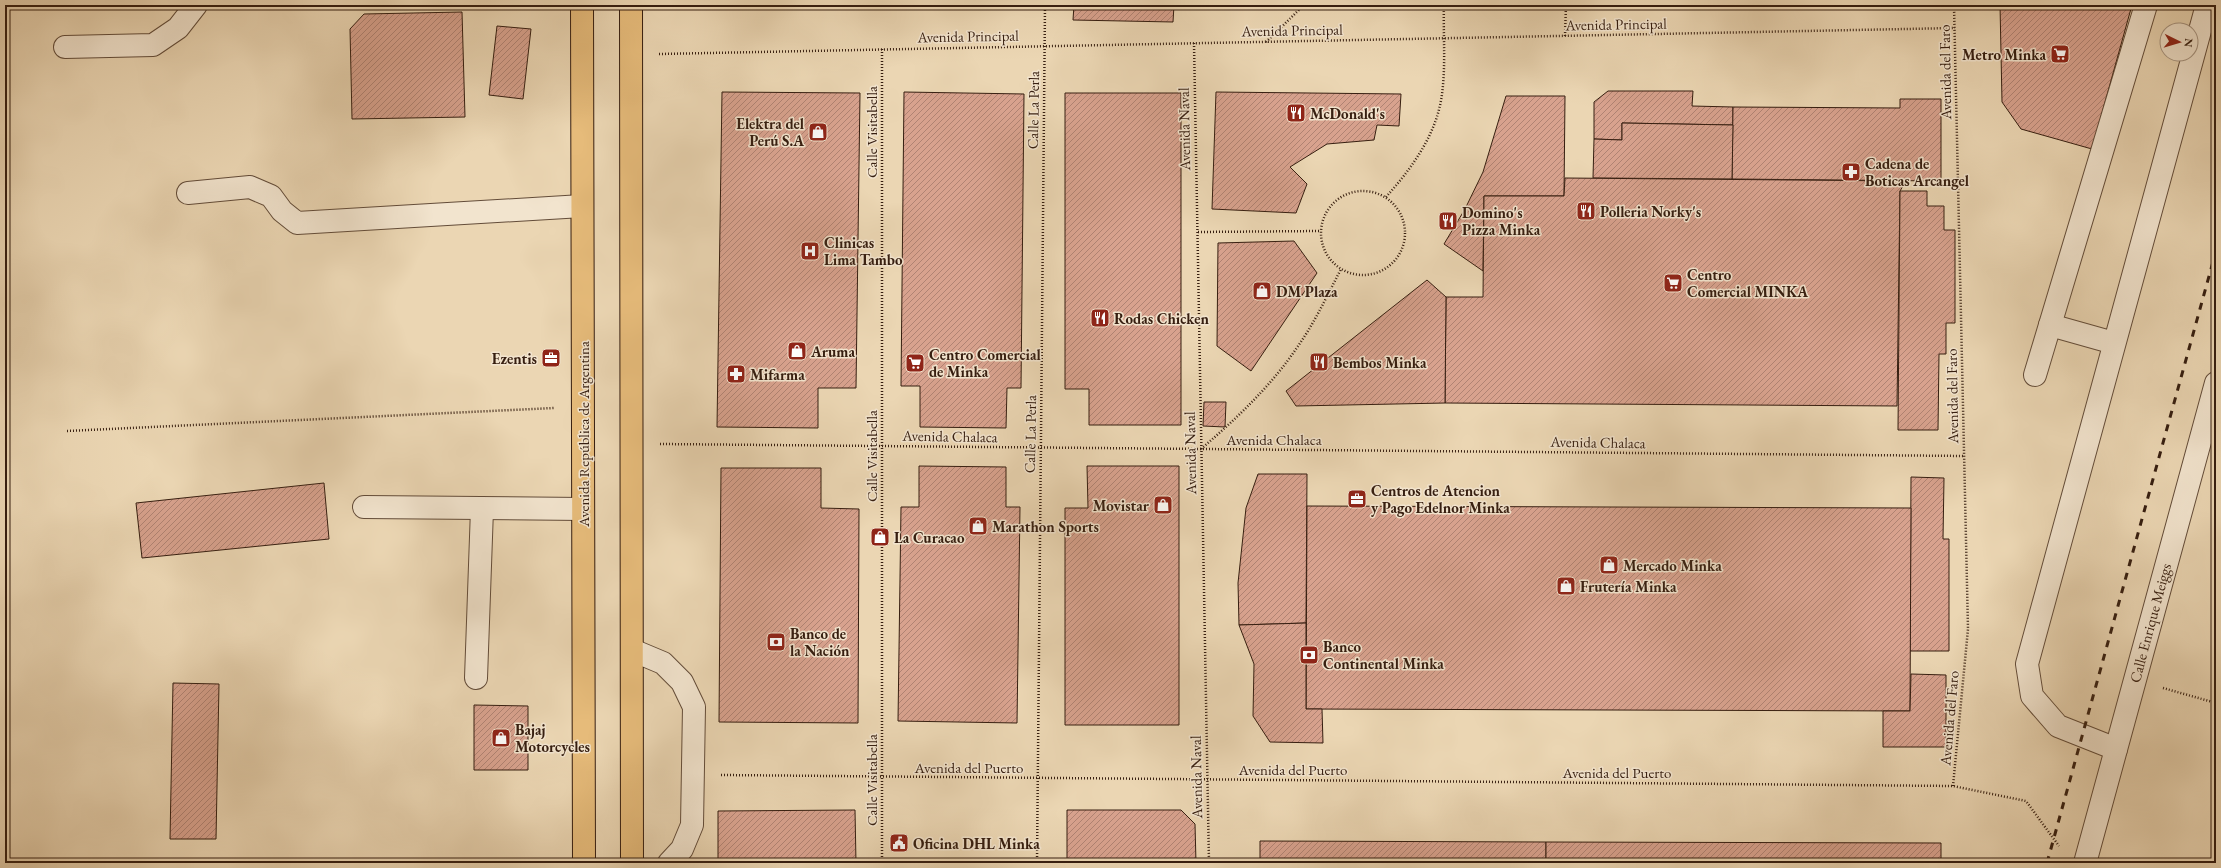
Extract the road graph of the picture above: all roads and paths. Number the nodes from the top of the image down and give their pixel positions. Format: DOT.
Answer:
graph roads {
  1 [pos="196,5"];
  2 [pos="582,5"];
  3 [pos="631,5"];
  4 [pos="1044,5"];
  5 [pos="1304,5"];
  6 [pos="1444,5"];
  7 [pos="1566,5"];
  8 [pos="1954,5"];
  9 [pos="2146,5"];
  10 [pos="2207,5"];
  11 [pos="1954,28"];
  12 [pos="1565,36"];
  13 [pos="1443,38"];
  14 [pos="1266,42"];
  15 [pos="1194,43"];
  16 [pos="1045,46"];
  17 [pos="65,48"];
  18 [pos="882,49"];
  19 [pos="631,54"];
  20 [pos="188,193"];
  21 [pos="1386,197"];
  22 [pos="582,206"];
  23 [pos="1321,231"];
  24 [pos="1198,232"];
  25 [pos="1341,269"];
  26 [pos="2050,325"];
  27 [pos="2114,343"];
  28 [pos="2035,375"];
  29 [pos="2216,383"];
  30 [pos="583,408"];
  31 [pos="67,431"];
  32 [pos="632,444"];
  33 [pos="882,446"];
  34 [pos="1041,448"];
  35 [pos="1201,449"];
  36 [pos="1965,456"];
  37 [pos="364,507"];
  38 [pos="482,508"];
  39 [pos="583,509"];
  40 [pos="632,650"];
  41 [pos="476,678"];
  42 [pos="2135,681"];
  43 [pos="2216,703"];
  44 [pos="2116,749"];
  45 [pos="693,776"];
  46 [pos="882,777"];
  47 [pos="1038,778"];
  48 [pos="1208,780"];
  49 [pos="1953,786"];
  50 [pos="2062,851"];
  51 [pos="584,863"];
  52 [pos="632,863"];
  53 [pos="669,863"];
  54 [pos="882,863"];
  55 [pos="1037,863"];
  56 [pos="1209,863"];
  57 [pos="2085,863"];
  1 -- 17 [label="street"];
  2 -- 22 [label="main road, Avenida República de Argentina"];
  3 -- 19 [label="main road"];
  4 -- 16 [label="path, Calle La Perla"];
  5 -- 14 [label="path"];
  6 -- 13 [label="path"];
  7 -- 12 [label="path"];
  8 -- 11 [label="path, Avenida del Faro"];
  9 -- 26 [label="street"];
  10 -- 27 [label="street"];
  11 -- 12 [label="path, Avenida Principal"];
  11 -- 36 [label="path, Avenida del Faro"];
  12 -- 13 [label="path, Avenida Principal"];
  13 -- 14 [label="path, Avenida Principal"];
  13 -- 21 [label="path"];
  14 -- 15 [label="path, Avenida Principal"];
  15 -- 16 [label="path, Avenida Principal"];
  15 -- 24 [label="path, Avenida Naval"];
  16 -- 18 [label="path, Avenida Principal"];
  16 -- 34 [label="path, Calle La Perla"];
  18 -- 19 [label="path, Avenida Principal"];
  18 -- 33 [label="path, Calle Visitabella"];
  19 -- 32 [label="main road"];
  20 -- 22 [label="street"];
  21 -- 23 [label="path"];
  21 -- 25 [label="path"];
  22 -- 30 [label="main road, Avenida República de Argentina"];
  23 -- 24 [label="path"];
  23 -- 25 [label="path"];
  24 -- 35 [label="path, Avenida Naval"];
  25 -- 35 [label="path"];
  26 -- 27 [label="street"];
  26 -- 28 [label="street"];
  27 -- 44 [label="street"];
  29 -- 42 [label="street, Calle Enrique Meiggs"];
  30 -- 31 [label="path"];
  30 -- 39 [label="main road, Avenida República de Argentina"];
  32 -- 33 [label="path, Avenida Chalaca"];
  32 -- 40 [label="main road"];
  33 -- 34 [label="path, Avenida Chalaca"];
  33 -- 46 [label="path, Calle Visitabella"];
  34 -- 35 [label="path, Avenida Chalaca"];
  34 -- 47 [label="path, Calle La Perla"];
  35 -- 36 [label="path, Avenida Chalaca"];
  35 -- 48 [label="path, Avenida Naval"];
  36 -- 49 [label="path, Avenida del Faro"];
  37 -- 38 [label="street"];
  38 -- 39 [label="street"];
  38 -- 41 [label="street"];
  39 -- 51 [label="main road, Avenida República de Argentina"];
  40 -- 45 [label="street"];
  40 -- 52 [label="main road"];
  42 -- 43 [label="path"];
  42 -- 44 [label="street, Calle Enrique Meiggs"];
  44 -- 57 [label="street, Calle Enrique Meiggs"];
  45 -- 46 [label="path, Avenida del Puerto"];
  45 -- 53 [label="street"];
  46 -- 47 [label="path, Avenida del Puerto"];
  46 -- 54 [label="path, Calle Visitabella"];
  47 -- 48 [label="path, Avenida del Puerto"];
  47 -- 55 [label="path, Calle La Perla"];
  48 -- 49 [label="path, Avenida del Puerto"];
  48 -- 56 [label="path, Avenida Naval"];
  49 -- 50 [label="path, Avenida del Puerto"];
}
